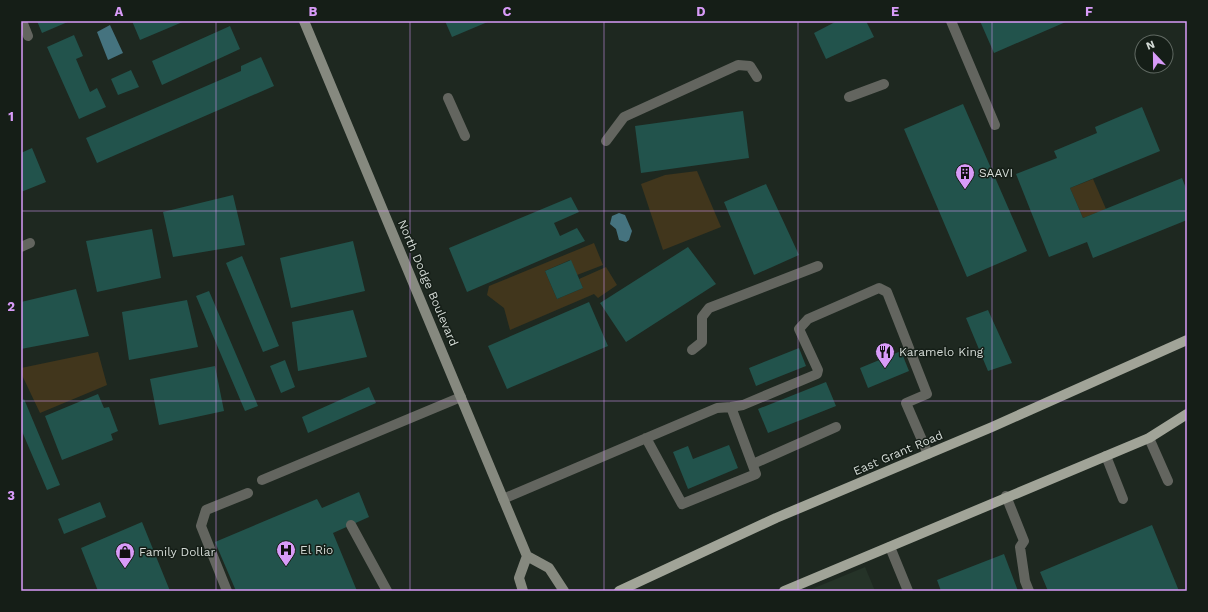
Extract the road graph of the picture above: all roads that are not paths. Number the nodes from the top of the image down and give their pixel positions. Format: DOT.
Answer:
graph roads {
  1 [pos="22,21"];
  2 [pos="304,21"];
  3 [pos="952,21"];
  4 [pos="28,36"];
  5 [pos="757,77"];
  6 [pos="884,84"];
  7 [pos="849,97"];
  8 [pos="448,98"];
  9 [pos="995,125"];
  10 [pos="465,136"];
  11 [pos="606,141"];
  12 [pos="818,266"];
  13 [pos="1187,340"];
  14 [pos="692,350"];
  15 [pos="461,397"];
  16 [pos="731,407"];
  17 [pos="1187,414"];
  18 [pos="836,427"];
  19 [pos="646,438"];
  20 [pos="1149,438"];
  21 [pos="928,454"];
  22 [pos="1106,456"];
  23 [pos="753,464"];
  24 [pos="262,480"];
  25 [pos="1168,481"];
  26 [pos="248,492"];
  27 [pos="1006,496"];
  28 [pos="503,499"];
  29 [pos="1123,499"];
  30 [pos="351,525"];
  31 [pos="890,547"];
  32 [pos="527,556"];
  33 [pos="227,591"];
  34 [pos="387,591"];
  35 [pos="523,591"];
  36 [pos="564,591"];
  37 [pos="619,591"];
  38 [pos="784,591"];
  39 [pos="908,591"];
  40 [pos="1029,591"];
  1 -- 4 [label="lane"];
  2 -- 15 [label="street, North Dodge Boulevard"];
  3 -- 9 [label="lane"];
  5 -- 11 [label="lane"];
  6 -- 7 [label="lane"];
  8 -- 10 [label="lane"];
  12 -- 14 [label="lane"];
  13 -- 21 [label="main road, East Grant Road"];
  15 -- 24 [label="lane"];
  15 -- 28 [label="street, North Dodge Boulevard"];
  16 -- 19 [label="lane"];
  16 -- 21 [label="lane"];
  16 -- 23 [label="lane"];
  17 -- 20 [label="main road"];
  18 -- 23 [label="lane"];
  19 -- 23 [label="lane"];
  19 -- 28 [label="lane"];
  20 -- 22 [label="main road"];
  20 -- 25 [label="lane"];
  21 -- 37 [label="main road, East Grant Road"];
  22 -- 27 [label="main road"];
  22 -- 29 [label="lane"];
  26 -- 33 [label="lane"];
  27 -- 31 [label="main road"];
  27 -- 40 [label="lane"];
  28 -- 32 [label="street, North Dodge Boulevard"];
  30 -- 34 [label="lane"];
  31 -- 38 [label="main road"];
  31 -- 39 [label="lane"];
  32 -- 35 [label="street"];
  32 -- 36 [label="street"];
}
